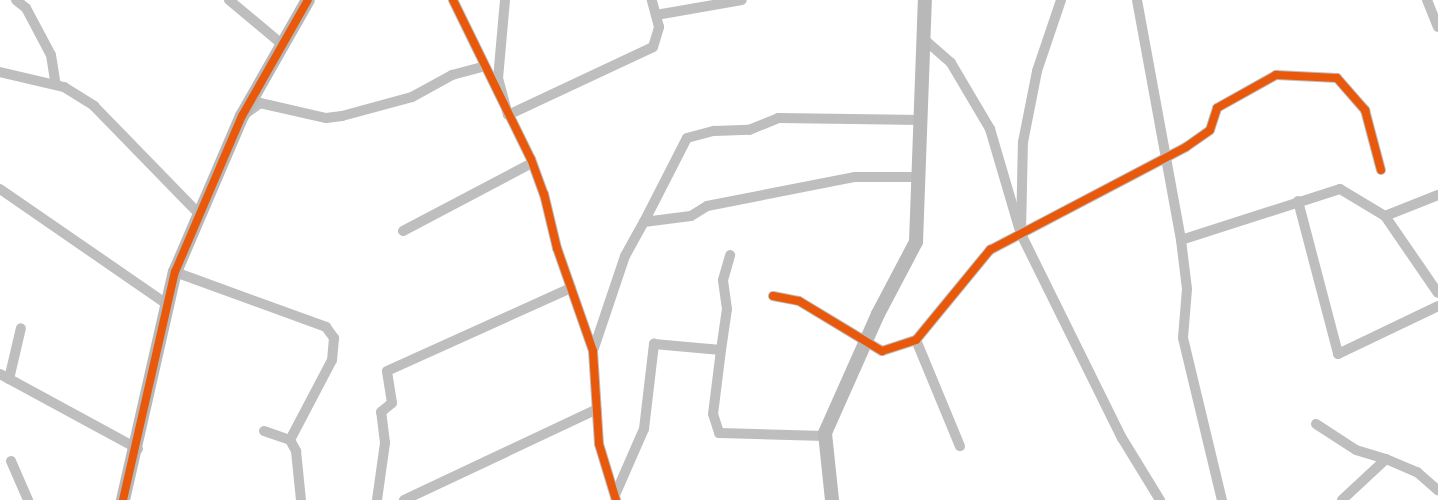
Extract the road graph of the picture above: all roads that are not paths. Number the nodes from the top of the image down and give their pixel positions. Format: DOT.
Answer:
graph roads {
  1 [pos="16,0"];
  2 [pos="229,0"];
  3 [pos="308,0"];
  4 [pos="453,0"];
  5 [pos="505,0"];
  6 [pos="652,0"];
  7 [pos="742,0"];
  8 [pos="925,0"];
  9 [pos="1061,0"];
  10 [pos="1137,0"];
  11 [pos="1427,0"];
  12 [pos="656,15"];
  13 [pos="1438,27"];
  14 [pos="926,41"];
  15 [pos="283,45"];
  16 [pos="482,67"];
  17 [pos="0,72"];
  18 [pos="56,85"];
  19 [pos="242,116"];
  20 [pos="922,120"];
  21 [pos="1167,155"];
  22 [pos="532,163"];
  23 [pos="1381,170"];
  24 [pos="920,177"];
  25 [pos="0,189"];
  26 [pos="1438,195"];
  27 [pos="1298,202"];
  28 [pos="198,213"];
  29 [pos="1385,216"];
  30 [pos="644,222"];
  31 [pos="403,231"];
  32 [pos="1021,234"];
  33 [pos="1181,240"];
  34 [pos="730,255"];
  35 [pos="175,272"];
  36 [pos="571,288"];
  37 [pos="1438,293"];
  38 [pos="772,296"];
  39 [pos="168,305"];
  40 [pos="1438,306"];
  41 [pos="22,328"];
  42 [pos="916,340"];
  43 [pos="865,343"];
  44 [pos="721,350"];
  45 [pos="594,351"];
  46 [pos="5,376"];
  47 [pos="597,408"];
  48 [pos="1316,424"];
  49 [pos="264,431"];
  50 [pos="825,436"];
  51 [pos="290,440"];
  52 [pos="960,446"];
  53 [pos="138,450"];
  54 [pos="1386,459"];
  55 [pos="12,460"];
  56 [pos="1438,490"];
  57 [pos="616,498"];
  58 [pos="1218,498"];
  59 [pos="28,500"];
  60 [pos="123,500"];
  61 [pos="301,500"];
  62 [pos="377,500"];
  63 [pos="404,500"];
  64 [pos="832,500"];
  65 [pos="1160,500"];
  66 [pos="1342,500"];
  1 -- 18 [label="street"];
  2 -- 15 [label="street"];
  3 -- 15 [label="street"];
  4 -- 16 [label="street"];
  5 -- 12 [label="street"];
  6 -- 12 [label="street"];
  7 -- 12 [label="street"];
  8 -- 14 [label="street"];
  9 -- 32 [label="street"];
  10 -- 21 [label="street"];
  11 -- 13 [label="street"];
  14 -- 20 [label="street"];
  14 -- 32 [label="street"];
  15 -- 19 [label="street"];
  16 -- 19 [label="street"];
  16 -- 22 [label="street"];
  17 -- 18 [label="street"];
  18 -- 28 [label="street"];
  19 -- 28 [label="street"];
  20 -- 24 [label="street"];
  20 -- 30 [label="street"];
  21 -- 23 [label="street"];
  21 -- 32 [label="street"];
  21 -- 33 [label="street"];
  22 -- 31 [label="street"];
  22 -- 36 [label="street"];
  24 -- 30 [label="street"];
  24 -- 43 [label="street"];
  25 -- 39 [label="street"];
  26 -- 29 [label="street"];
  27 -- 29 [label="street"];
  27 -- 33 [label="street"];
  27 -- 40 [label="street"];
  28 -- 35 [label="street"];
  29 -- 37 [label="street"];
  30 -- 45 [label="street"];
  32 -- 42 [label="street"];
  32 -- 65 [label="street"];
  33 -- 58 [label="street"];
  34 -- 44 [label="street"];
  35 -- 39 [label="street"];
  35 -- 51 [label="street"];
  36 -- 45 [label="street"];
  36 -- 62 [label="street"];
  38 -- 43 [label="street"];
  39 -- 53 [label="street"];
  41 -- 46 [label="street"];
  42 -- 43 [label="street"];
  42 -- 52 [label="street"];
  43 -- 50 [label="street"];
  44 -- 50 [label="street"];
  44 -- 57 [label="street"];
  45 -- 47 [label="street"];
  46 -- 53 [label="street"];
  47 -- 57 [label="street"];
  47 -- 63 [label="street"];
  48 -- 54 [label="street"];
  49 -- 51 [label="street"];
  50 -- 64 [label="street"];
  51 -- 61 [label="street"];
  53 -- 60 [label="street"];
  54 -- 56 [label="street"];
  54 -- 66 [label="street"];
  55 -- 59 [label="street"];
}
